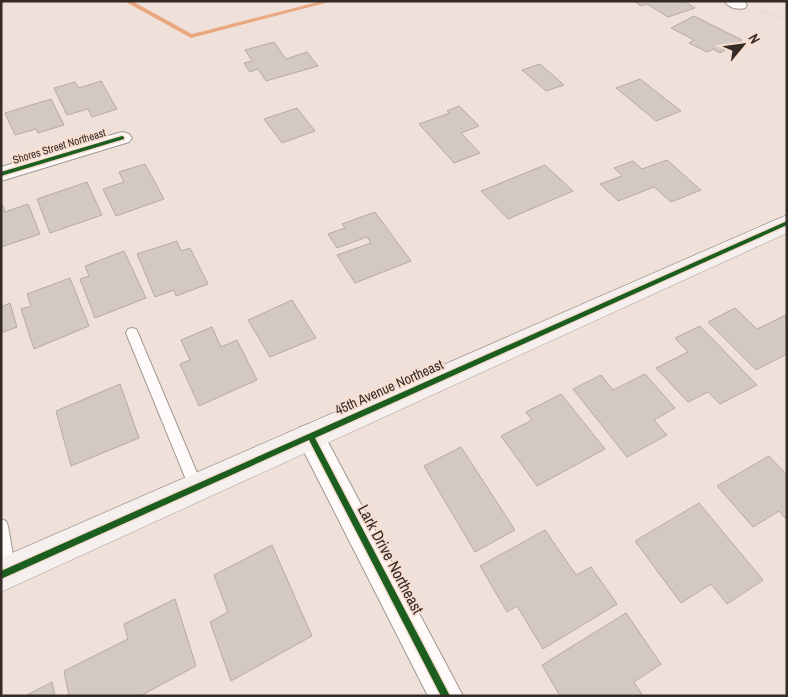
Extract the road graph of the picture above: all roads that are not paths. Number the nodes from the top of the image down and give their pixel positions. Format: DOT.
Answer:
graph roads {
  1 [pos="122,138"];
  2 [pos="1,174"];
  3 [pos="787,222"];
  4 [pos="132,333"];
  5 [pos="310,436"];
  6 [pos="196,487"];
  7 [pos="1,526"];
  8 [pos="5,574"];
  9 [pos="446,696"];
  1 -- 2 [label="street, Shores Street Northeast"];
  3 -- 5 [label="street, 45th Avenue Northeast"];
  4 -- 6 [label="lane"];
  5 -- 6 [label="street, 45th Avenue Northeast"];
  5 -- 9 [label="street, Lark Drive Northeast"];
  6 -- 8 [label="street, 45th Avenue Northeast"];
  7 -- 8 [label="lane"];
}
